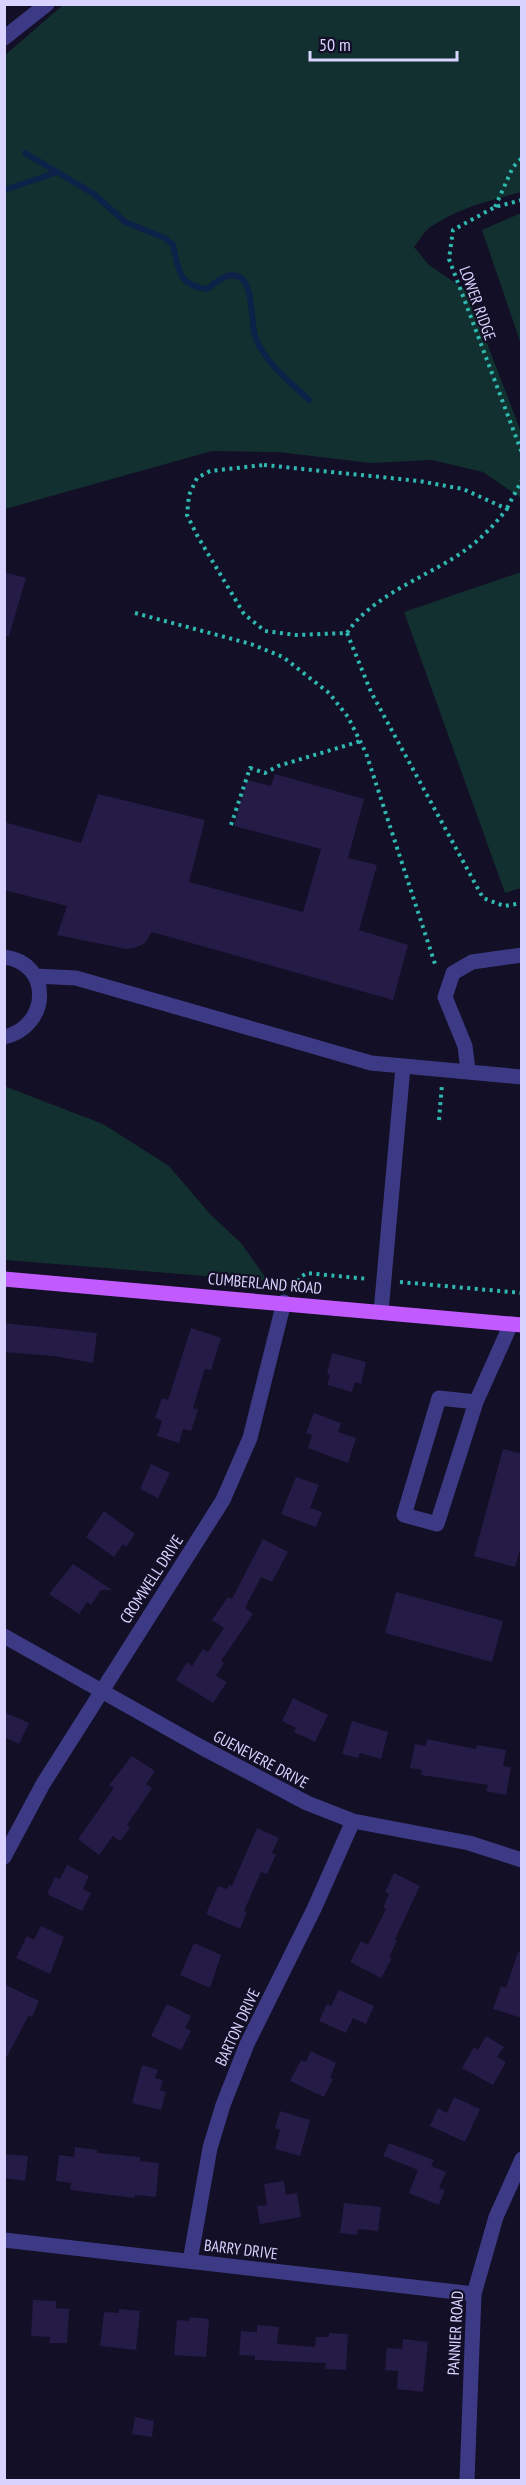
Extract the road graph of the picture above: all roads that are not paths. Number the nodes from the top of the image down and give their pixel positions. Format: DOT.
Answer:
graph roads {
  1 [pos="47,4"];
  2 [pos="4,38"];
  3 [pos="522,956"];
  4 [pos="4,957"];
  5 [pos="35,976"];
  6 [pos="4,1037"];
  7 [pos="403,1067"];
  8 [pos="468,1070"];
  9 [pos="522,1077"];
  10 [pos="4,1279"];
  11 [pos="284,1302"];
  12 [pos="381,1312"];
  13 [pos="516,1325"];
  14 [pos="476,1402"];
  15 [pos="4,1636"];
  16 [pos="101,1690"];
  17 [pos="353,1821"];
  18 [pos="4,1857"];
  19 [pos="522,1860"];
  20 [pos="522,2159"];
  21 [pos="4,2240"];
  22 [pos="190,2261"];
  23 [pos="474,2294"];
  24 [pos="467,2481"];
  1 -- 2 [label="street"];
  3 -- 8 [label="street"];
  4 -- 5 [label="street"];
  5 -- 6 [label="street"];
  5 -- 7 [label="street"];
  7 -- 8 [label="street"];
  7 -- 12 [label="street"];
  8 -- 9 [label="street"];
  10 -- 11 [label="main road, CUMBERLAND ROAD"];
  11 -- 12 [label="main road, CUMBERLAND ROAD"];
  11 -- 16 [label="street, CROMWELL DRIVE"];
  12 -- 13 [label="main road, CUMBERLAND ROAD"];
  13 -- 14 [label="street"];
  14 -- 14 [label="street"];
  15 -- 16 [label="street, GUENEVERE DRIVE"];
  16 -- 17 [label="street, GUENEVERE DRIVE"];
  16 -- 18 [label="street, CROMWELL DRIVE"];
  17 -- 19 [label="street, GUENEVERE DRIVE"];
  17 -- 22 [label="street, BARTON DRIVE"];
  20 -- 23 [label="street, PANNIER ROAD"];
  21 -- 22 [label="street, BARRY DRIVE"];
  22 -- 23 [label="street, BARRY DRIVE"];
  23 -- 24 [label="street, PANNIER ROAD"];
}
